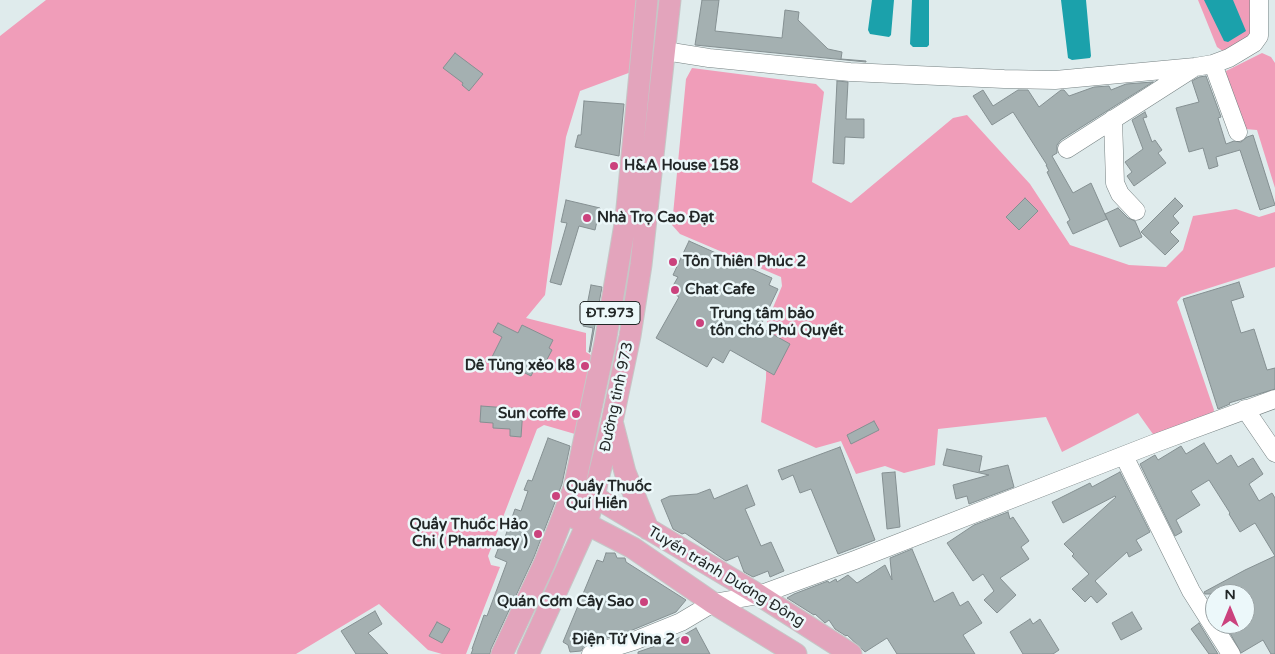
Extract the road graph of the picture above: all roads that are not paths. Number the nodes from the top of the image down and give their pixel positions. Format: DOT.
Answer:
graph roads {
  1 [pos="647,0"];
  2 [pos="670,0"];
  3 [pos="1259,0"];
  4 [pos="1267,29"];
  5 [pos="664,56"];
  6 [pos="1212,64"];
  7 [pos="1195,67"];
  8 [pos="647,111"];
  9 [pos="1113,119"];
  10 [pos="1238,132"];
  11 [pos="1067,149"];
  12 [pos="1136,210"];
  13 [pos="1275,399"];
  14 [pos="1245,409"];
  15 [pos="612,422"];
  16 [pos="1275,453"];
  17 [pos="1124,456"];
  18 [pos="574,488"];
  19 [pos="595,497"];
  20 [pos="565,513"];
  21 [pos="587,524"];
  22 [pos="648,529"];
  23 [pos="759,595"];
  24 [pos="713,603"];
  25 [pos="502,654"];
  26 [pos="528,654"];
  27 [pos="591,654"];
  28 [pos="796,654"];
  29 [pos="851,654"];
  30 [pos="1231,654"];
  1 -- 8 [label="main road, Đường tỉnh 973 / ĐT.973"];
  2 -- 5 [label="main road, Đường tỉnh 973 / ĐT.973"];
  3 -- 4 [label="street"];
  4 -- 6 [label="street"];
  5 -- 7 [label="street"];
  5 -- 8 [label="main road, Đường tỉnh 973 / ĐT.973"];
  6 -- 7 [label="street"];
  6 -- 10 [label="street"];
  7 -- 9 [label="street"];
  8 -- 15 [label="main road, Đường tỉnh 973 / ĐT.973"];
  8 -- 18 [label="main road, Đường tỉnh 973 / ĐT.973"];
  9 -- 11 [label="street"];
  9 -- 12 [label="street"];
  13 -- 14 [label="street"];
  14 -- 16 [label="street"];
  14 -- 17 [label="street"];
  15 -- 19 [label="main road, Đường tỉnh 973 / ĐT.973"];
  15 -- 22 [label="main road, ĐT.973"];
  17 -- 23 [label="street"];
  17 -- 30 [label="street"];
  18 -- 19 [label="main road, Tuyến tránh Dương Đông"];
  18 -- 20 [label="main road, Đường tỉnh 973 / ĐT.973"];
  19 -- 21 [label="main road, Đường tỉnh 973 / ĐT.973"];
  19 -- 22 [label="main road, Tuyến tránh Dương Đông"];
  20 -- 21 [label="main road, Tuyến tránh Dương Đông"];
  20 -- 25 [label="main road, Đường tỉnh 973"];
  21 -- 24 [label="main road, Tuyến tránh Dương Đông"];
  21 -- 26 [label="main road, Đường tỉnh 973"];
  22 -- 23 [label="main road, Tuyến tránh Dương Đông"];
  23 -- 24 [label="street"];
  23 -- 29 [label="main road, Tuyến tránh Dương Đông"];
  24 -- 27 [label="street"];
  24 -- 28 [label="main road, Tuyến tránh Dương Đông"];
}
